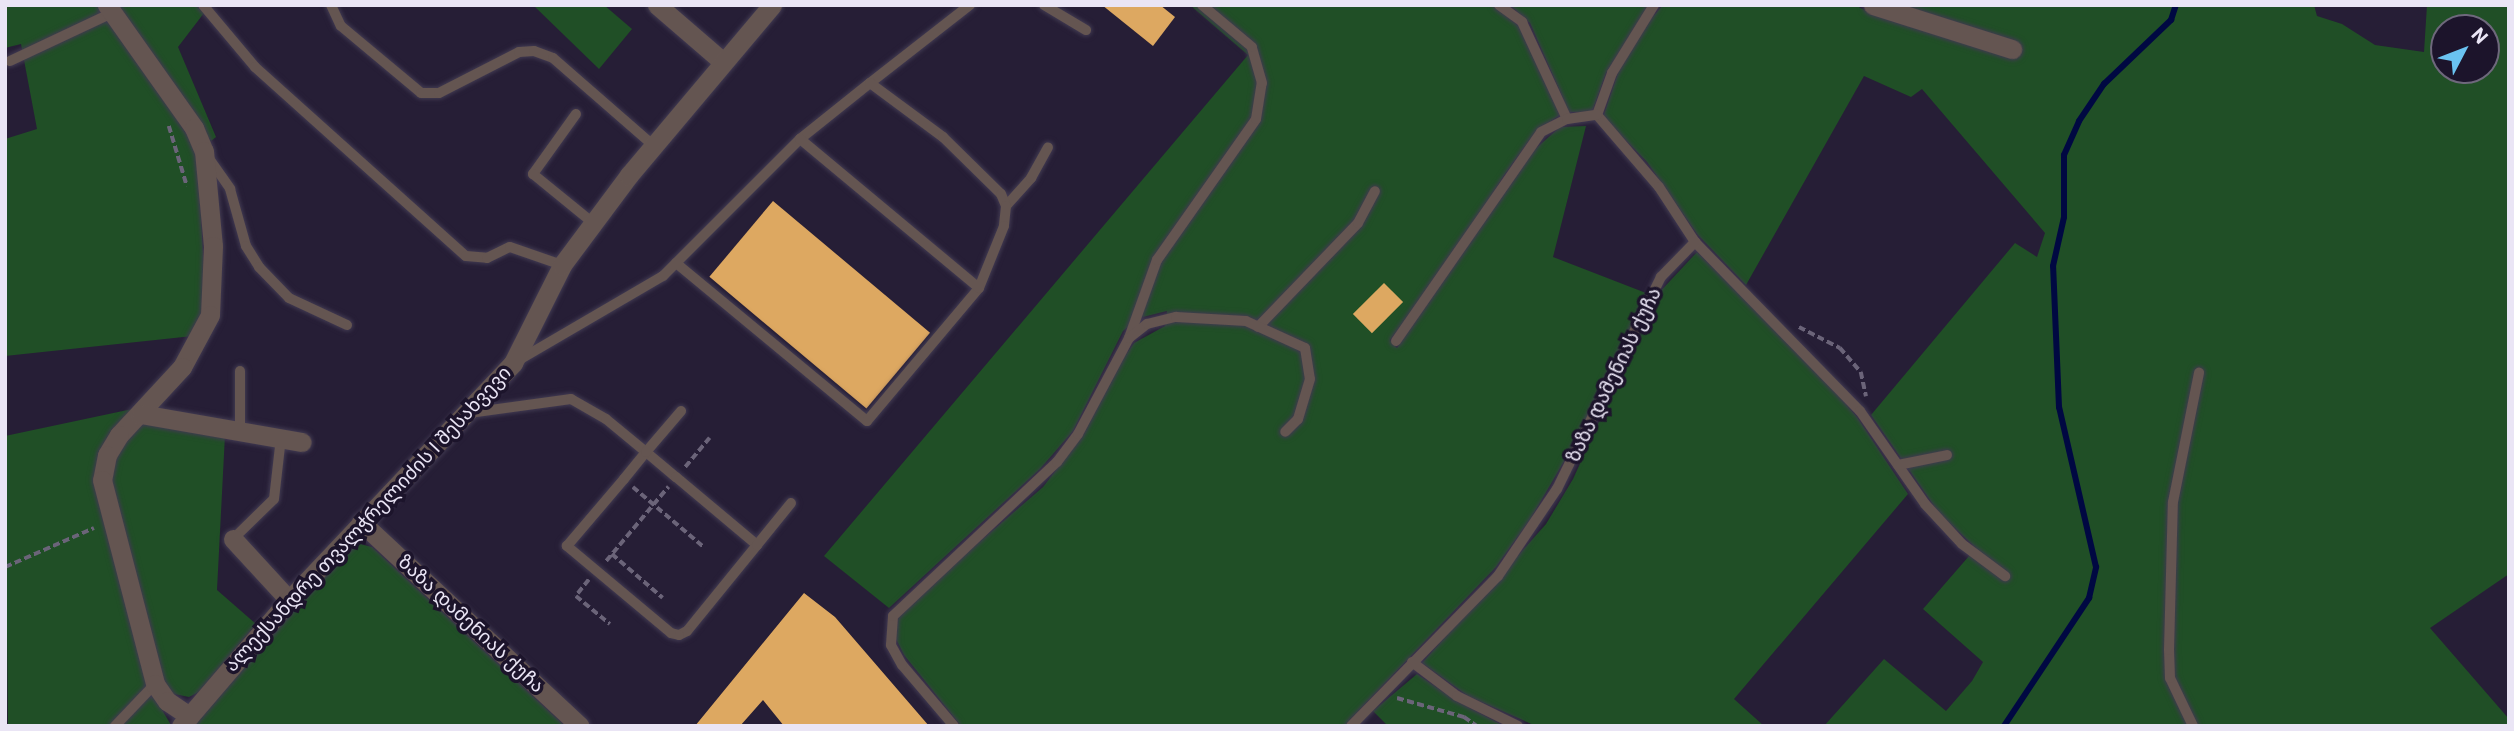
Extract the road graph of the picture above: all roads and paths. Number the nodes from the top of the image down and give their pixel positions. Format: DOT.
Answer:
graph roads {
  1 [pos="203,5"];
  2 [pos="331,5"];
  3 [pos="657,5"];
  4 [pos="772,5"];
  5 [pos="970,5"];
  6 [pos="1045,5"];
  7 [pos="1202,5"];
  8 [pos="1499,5"];
  9 [pos="1654,5"];
  10 [pos="1873,5"];
  11 [pos="109,9"];
  12 [pos="1086,30"];
  13 [pos="2011,49"];
  14 [pos="10,61"];
  15 [pos="723,62"];
  16 [pos="870,83"];
  17 [pos="576,114"];
  18 [pos="1597,116"];
  19 [pos="168,118"];
  20 [pos="1567,119"];
  21 [pos="800,139"];
  22 [pos="653,146"];
  23 [pos="1048,147"];
  24 [pos="204,151"];
  25 [pos="188,189"];
  26 [pos="1375,191"];
  27 [pos="1006,206"];
  28 [pos="593,223"];
  29 [pos="1695,242"];
  30 [pos="676,263"];
  31 [pos="562,265"];
  32 [pos="979,288"];
  33 [pos="1770,317"];
  34 [pos="347,325"];
  35 [pos="1258,327"];
  36 [pos="1129,338"];
  37 [pos="1396,341"];
  38 [pos="513,363"];
  39 [pos="240,371"];
  40 [pos="2199,373"];
  41 [pos="681,411"];
  42 [pos="1860,411"];
  43 [pos="465,413"];
  44 [pos="141,414"];
  45 [pos="240,431"];
  46 [pos="1285,432"];
  47 [pos="281,438"];
  48 [pos="709,438"];
  49 [pos="302,442"];
  50 [pos="646,453"];
  51 [pos="1947,454"];
  52 [pos="1898,465"];
  53 [pos="676,477"];
  54 [pos="624,479"];
  55 [pos="791,503"];
  56 [pos="654,504"];
  57 [pos="113,521"];
  58 [pos="361,522"];
  59 [pos="233,539"];
  60 [pos="757,545"];
  61 [pos="705,548"];
  62 [pos="611,554"];
  63 [pos="5,567"];
  64 [pos="597,571"];
  65 [pos="2005,576"];
  66 [pos="663,598"];
  67 [pos="289,600"];
  68 [pos="610,624"];
  69 [pos="1412,662"];
  70 [pos="156,684"];
  71 [pos="1382,693"];
  72 [pos="185,721"];
  73 [pos="115,726"];
  74 [pos="580,726"];
  75 [pos="954,726"];
  76 [pos="1351,726"];
  77 [pos="1477,726"];
  78 [pos="1518,726"];
  79 [pos="2193,726"];
  1 -- 31 [label="lane"];
  2 -- 22 [label="lane"];
  3 -- 15 [label="street"];
  4 -- 15 [label="street, ალექსანდრე თვალჭრელიძის I შესახვევი"];
  5 -- 16 [label="lane"];
  6 -- 12 [label="lane"];
  7 -- 36 [label="lane"];
  8 -- 20 [label="lane"];
  9 -- 18 [label="lane"];
  10 -- 13 [label="street"];
  11 -- 14 [label="lane"];
  11 -- 24 [label="street"];
  15 -- 22 [label="street, ალექსანდრე თვალჭრელიძის I შესახვევი"];
  16 -- 21 [label="lane"];
  16 -- 27 [label="lane"];
  17 -- 28 [label="lane"];
  18 -- 20 [label="lane"];
  18 -- 29 [label="lane"];
  19 -- 25 [label="path"];
  20 -- 37 [label="lane"];
  21 -- 30 [label="lane"];
  21 -- 32 [label="lane"];
  22 -- 28 [label="street, ალექსანდრე თვალჭრელიძის I შესახვევი"];
  23 -- 27 [label="lane"];
  24 -- 34 [label="lane"];
  24 -- 44 [label="street"];
  26 -- 35 [label="lane"];
  27 -- 32 [label="lane"];
  28 -- 31 [label="street, ალექსანდრე თვალჭრელიძის I შესახვევი"];
  29 -- 33 [label="lane"];
  29 -- 69 [label="lane, ზაზა დამენიას ქუჩა"];
  30 -- 32 [label="lane"];
  30 -- 38 [label="lane"];
  31 -- 38 [label="street, ალექსანდრე თვალჭრელიძის I შესახვევი"];
  33 -- 42 [label="lane"];
  33 -- 42 [label="path"];
  35 -- 36 [label="lane"];
  35 -- 46 [label="lane"];
  36 -- 75 [label="lane"];
  38 -- 43 [label="street, ალექსანდრე თვალჭრელიძის I შესახვევი"];
  39 -- 45 [label="lane"];
  40 -- 79 [label="lane"];
  41 -- 50 [label="lane"];
  42 -- 52 [label="lane"];
  43 -- 50 [label="lane"];
  43 -- 58 [label="street, ალექსანდრე თვალჭრელიძის I შესახვევი"];
  44 -- 45 [label="street"];
  44 -- 57 [label="street"];
  45 -- 47 [label="street"];
  47 -- 49 [label="street"];
  47 -- 59 [label="lane"];
  48 -- 53 [label="path"];
  50 -- 53 [label="lane"];
  50 -- 54 [label="lane"];
  51 -- 52 [label="lane"];
  52 -- 65 [label="lane"];
  53 -- 56 [label="path"];
  53 -- 60 [label="lane"];
  54 -- 56 [label="path"];
  54 -- 64 [label="lane"];
  55 -- 60 [label="lane"];
  56 -- 61 [label="path"];
  56 -- 62 [label="path"];
  57 -- 63 [label="path"];
  57 -- 70 [label="street"];
  58 -- 67 [label="street, ალექსანდრე თვალჭრელიძის I შესახვევი"];
  58 -- 74 [label="street, ზაზა დამენიას ქუჩა"];
  59 -- 67 [label="street"];
  60 -- 64 [label="lane"];
  62 -- 64 [label="path"];
  62 -- 66 [label="path"];
  64 -- 68 [label="path"];
  67 -- 72 [label="street, ალექსანდრე თვალჭრელიძის I შესახვევი"];
  69 -- 71 [label="lane, ზაზა დამენიას ქუჩა"];
  69 -- 78 [label="lane"];
  70 -- 72 [label="street"];
  70 -- 73 [label="lane"];
  71 -- 76 [label="lane, ზაზა დამენიას ქუჩა"];
  71 -- 77 [label="path"];
}
